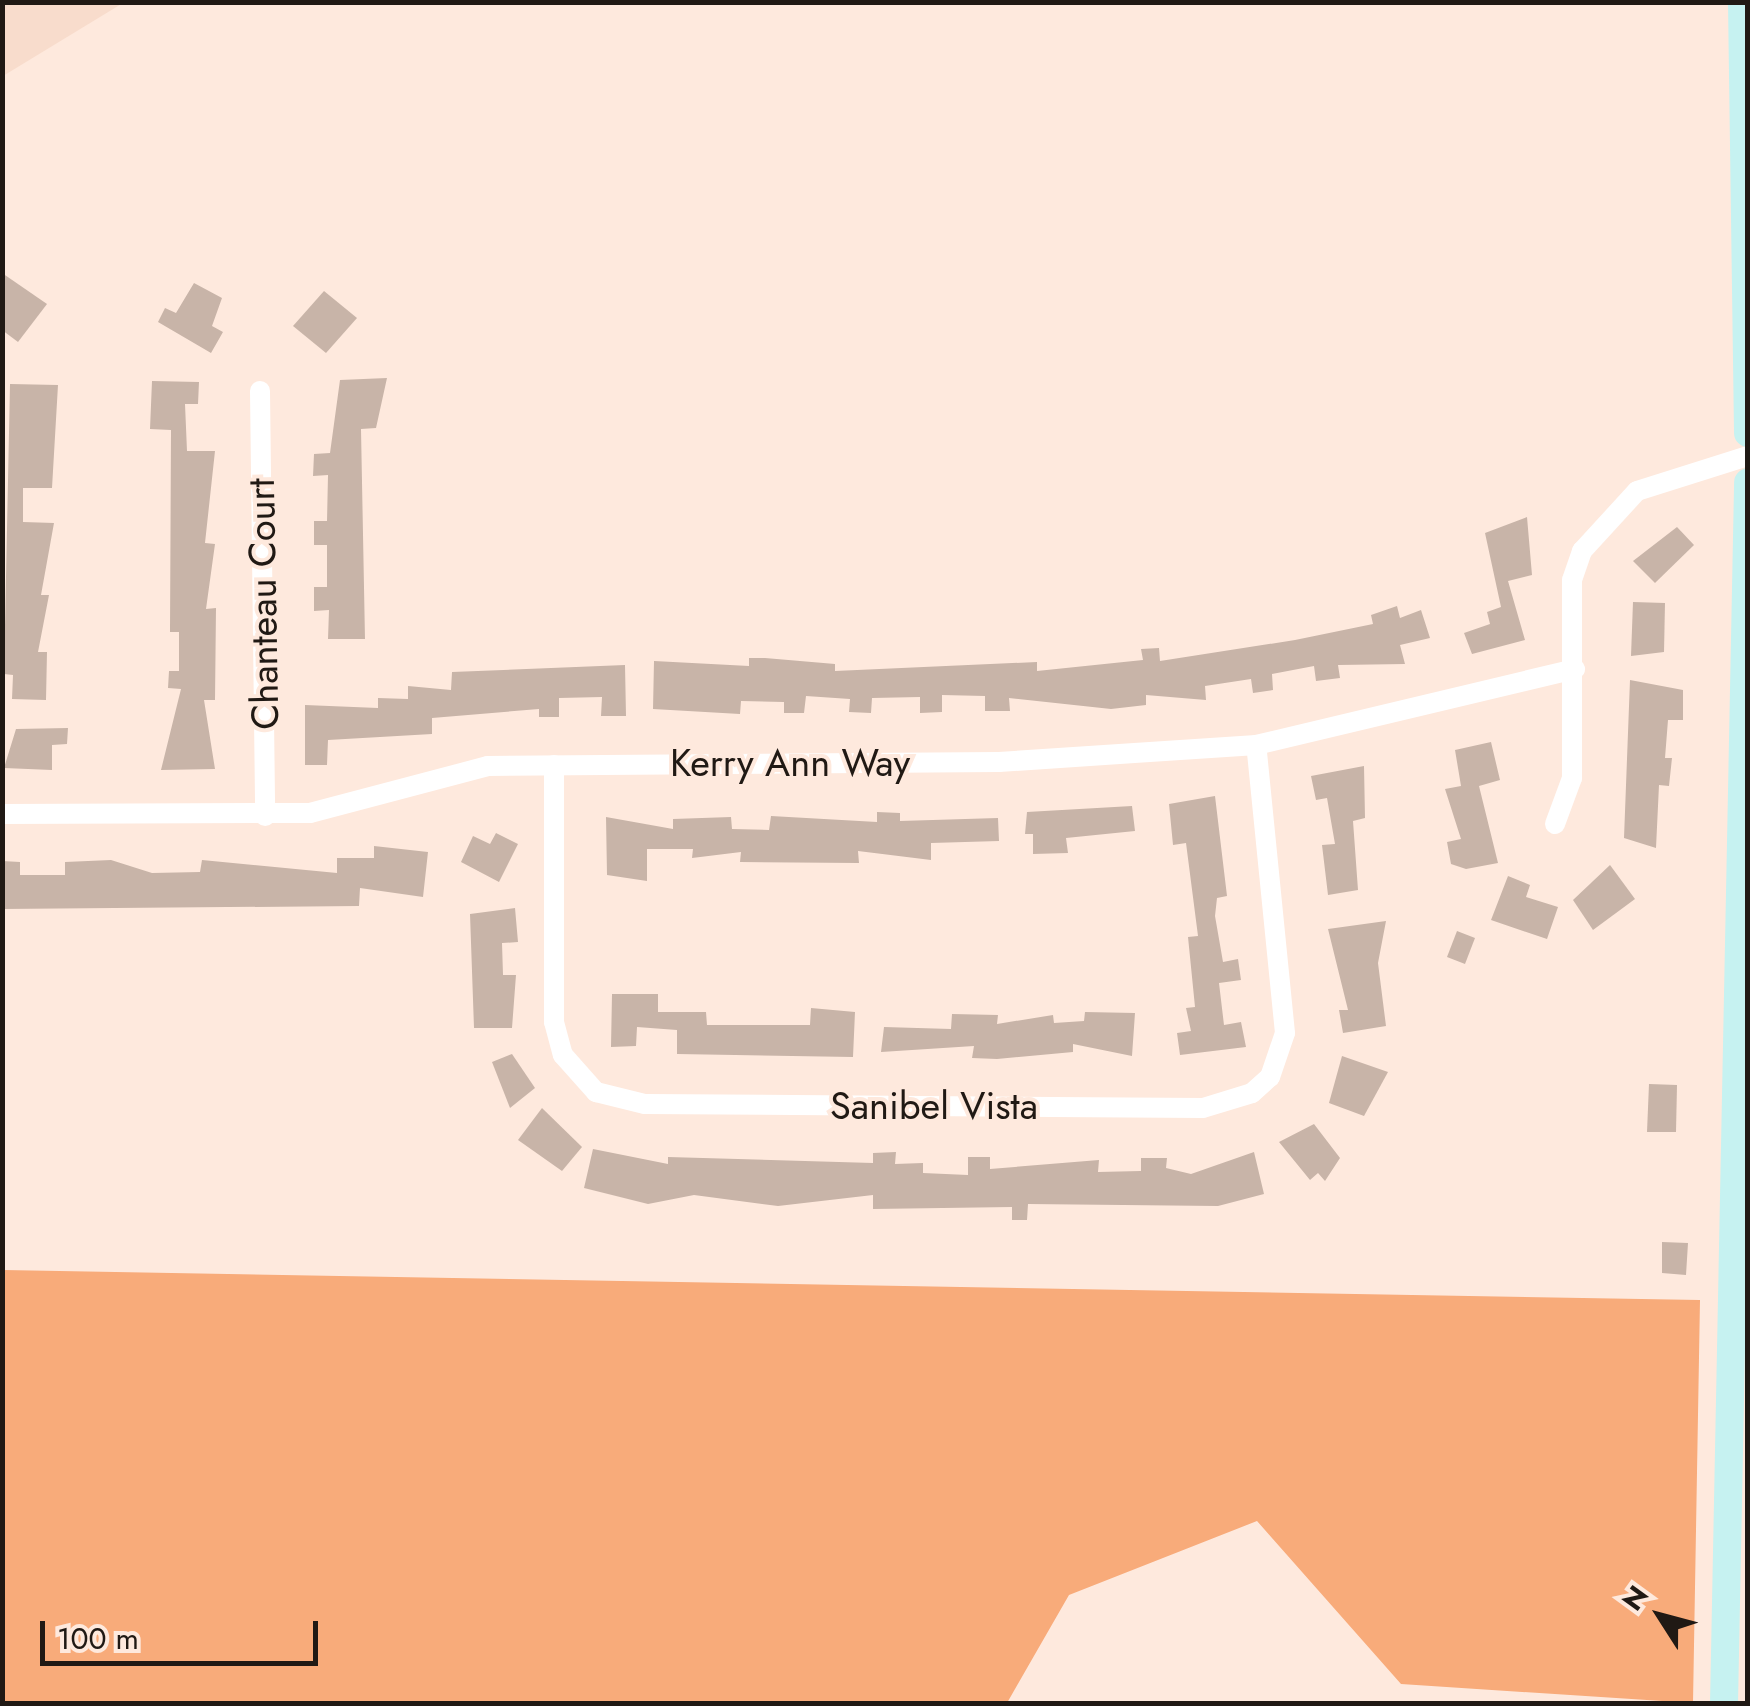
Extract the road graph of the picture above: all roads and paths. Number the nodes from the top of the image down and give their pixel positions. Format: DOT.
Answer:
graph roads {
  1 [pos="1742,2"];
  2 [pos="260,391"];
  3 [pos="1748,433"];
  4 [pos="1748,456"];
  5 [pos="1748,482"];
  6 [pos="1574,668"];
  7 [pos="1256,746"];
  8 [pos="554,765"];
  9 [pos="2,814"];
  10 [pos="266,816"];
  11 [pos="1555,824"];
  12 [pos="1743,1230"];
  13 [pos="1724,1704"];
  1 -- 3 [label="street"];
  2 -- 10 [label="street, Chanteau Court"];
  4 -- 6 [label="street"];
  5 -- 12 [label="street"];
  6 -- 7 [label="street, Kerry Ann Way"];
  6 -- 11 [label="street"];
  7 -- 8 [label="street, Kerry Ann Way"];
  7 -- 8 [label="street, Sanibel Vista"];
  8 -- 10 [label="street, Kerry Ann Way"];
  9 -- 10 [label="street, Kerry Ann Way"];
  12 -- 13 [label="street"];
}
